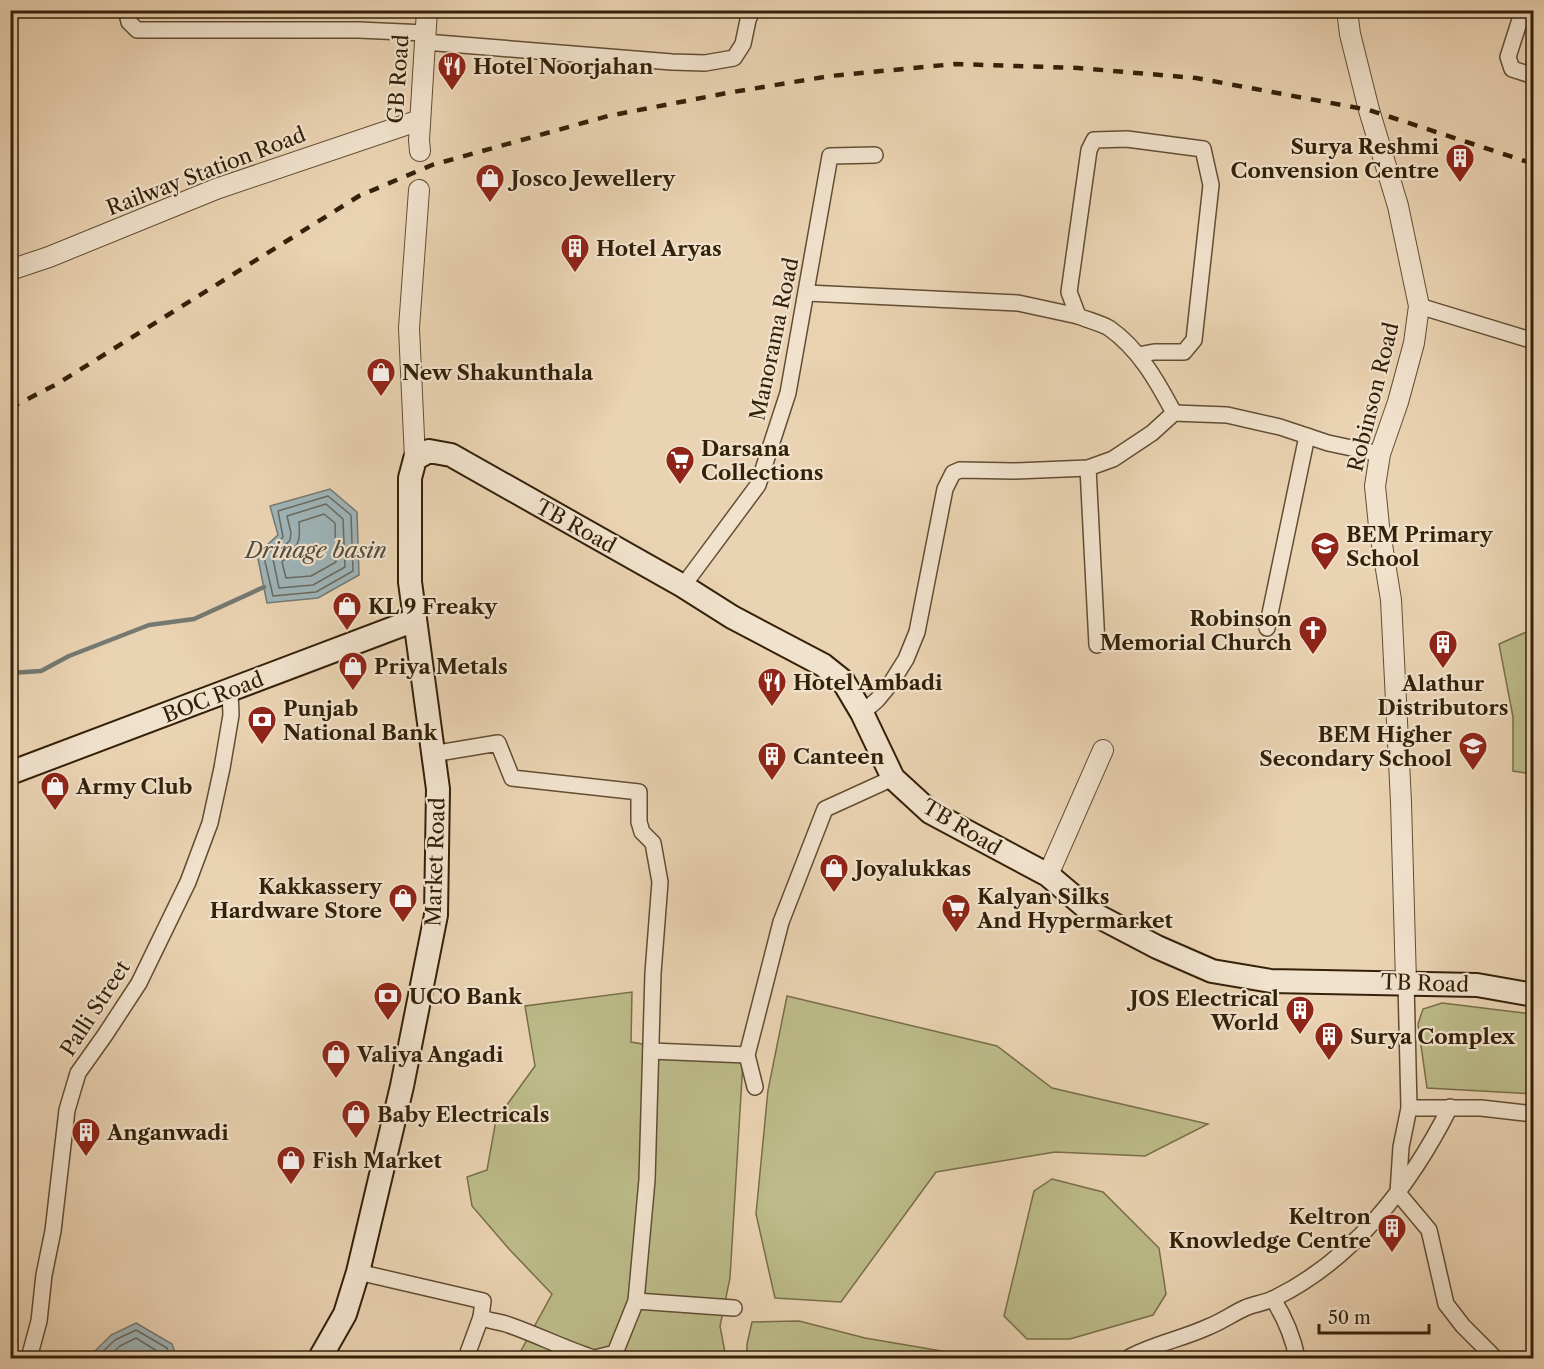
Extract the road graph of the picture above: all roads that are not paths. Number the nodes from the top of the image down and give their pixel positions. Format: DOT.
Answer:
graph roads {
  1 [pos="126,10"];
  2 [pos="427,10"];
  3 [pos="752,10"];
  4 [pos="1347,10"];
  5 [pos="1522,10"];
  6 [pos="425,37"];
  7 [pos="1533,76"];
  8 [pos="420,120"];
  9 [pos="420,151"];
  10 [pos="875,154"];
  11 [pos="419,190"];
  12 [pos="10,270"];
  13 [pos="807,293"];
  14 [pos="1419,306"];
  15 [pos="1078,316"];
  16 [pos="1533,341"];
  17 [pos="1138,356"];
  18 [pos="1174,413"];
  19 [pos="1306,436"];
  20 [pos="1380,454"];
  21 [pos="415,459"];
  22 [pos="1088,468"];
  23 [pos="683,586"];
  24 [pos="415,620"];
  25 [pos="1267,628"];
  26 [pos="1097,645"];
  27 [pos="230,691"];
  28 [pos="862,713"];
  29 [pos="1103,750"];
  30 [pos="432,754"];
  31 [pos="10,773"];
  32 [pos="893,778"];
  33 [pos="1048,875"];
  34 [pos="1533,979"];
  35 [pos="1407,982"];
  36 [pos="1477,985"];
  37 [pos="1533,995"];
  38 [pos="651,1051"];
  39 [pos="747,1055"];
  40 [pos="755,1087"];
  41 [pos="1450,1107"];
  42 [pos="1409,1108"];
  43 [pos="1533,1114"];
  44 [pos="1398,1193"];
  45 [pos="358,1272"];
  46 [pos="1273,1299"];
  47 [pos="636,1301"];
  48 [pos="734,1308"];
  49 [pos="481,1317"];
  50 [pos="1132,1357"];
  51 [pos="29,1359"];
  52 [pos="320,1359"];
  53 [pos="466,1359"];
  54 [pos="595,1359"];
  55 [pos="1297,1359"];
  56 [pos="1495,1359"];
  1 -- 6 [label="street"];
  2 -- 6 [label="street, GB Road"];
  3 -- 6 [label="street"];
  4 -- 14 [label="street, Robinson Road"];
  5 -- 7 [label="street"];
  6 -- 8 [label="street, GB Road"];
  8 -- 9 [label="street, GB Road"];
  8 -- 12 [label="street, Railway Station Road"];
  10 -- 13 [label="street, Manorama Road"];
  11 -- 21 [label="street"];
  13 -- 15 [label="street"];
  13 -- 23 [label="street, Manorama Road"];
  14 -- 16 [label="street"];
  14 -- 20 [label="street, Robinson Road"];
  15 -- 17 [label="street"];
  15 -- 17 [label="street"];
  17 -- 18 [label="street"];
  18 -- 19 [label="street"];
  18 -- 22 [label="street"];
  19 -- 20 [label="street"];
  19 -- 25 [label="street"];
  20 -- 35 [label="street, Robinson Road"];
  21 -- 23 [label="main road, TB Road"];
  21 -- 24 [label="main road, Market Road"];
  22 -- 26 [label="street"];
  22 -- 28 [label="street"];
  23 -- 28 [label="main road, TB Road"];
  24 -- 27 [label="main road, BOC Road"];
  24 -- 30 [label="main road, Market Road"];
  27 -- 31 [label="main road, BOC Road"];
  27 -- 51 [label="street, Palli Street"];
  28 -- 32 [label="main road, TB Road"];
  29 -- 33 [label="street"];
  30 -- 38 [label="street"];
  30 -- 45 [label="main road, Market Road"];
  32 -- 33 [label="main road, TB Road"];
  32 -- 39 [label="street"];
  33 -- 35 [label="main road, TB Road"];
  34 -- 36 [label="main road"];
  35 -- 36 [label="main road, TB Road"];
  35 -- 42 [label="street"];
  36 -- 37 [label="main road, TB Road"];
  38 -- 39 [label="street"];
  38 -- 47 [label="street"];
  39 -- 40 [label="street"];
  41 -- 42 [label="street"];
  41 -- 43 [label="street"];
  41 -- 44 [label="street"];
  42 -- 44 [label="street"];
  44 -- 46 [label="street"];
  44 -- 56 [label="street"];
  45 -- 49 [label="street"];
  45 -- 52 [label="main road, Market Road"];
  46 -- 50 [label="street"];
  46 -- 55 [label="street"];
  47 -- 48 [label="street"];
  47 -- 54 [label="street"];
  49 -- 53 [label="street"];
  49 -- 54 [label="street"];
}
